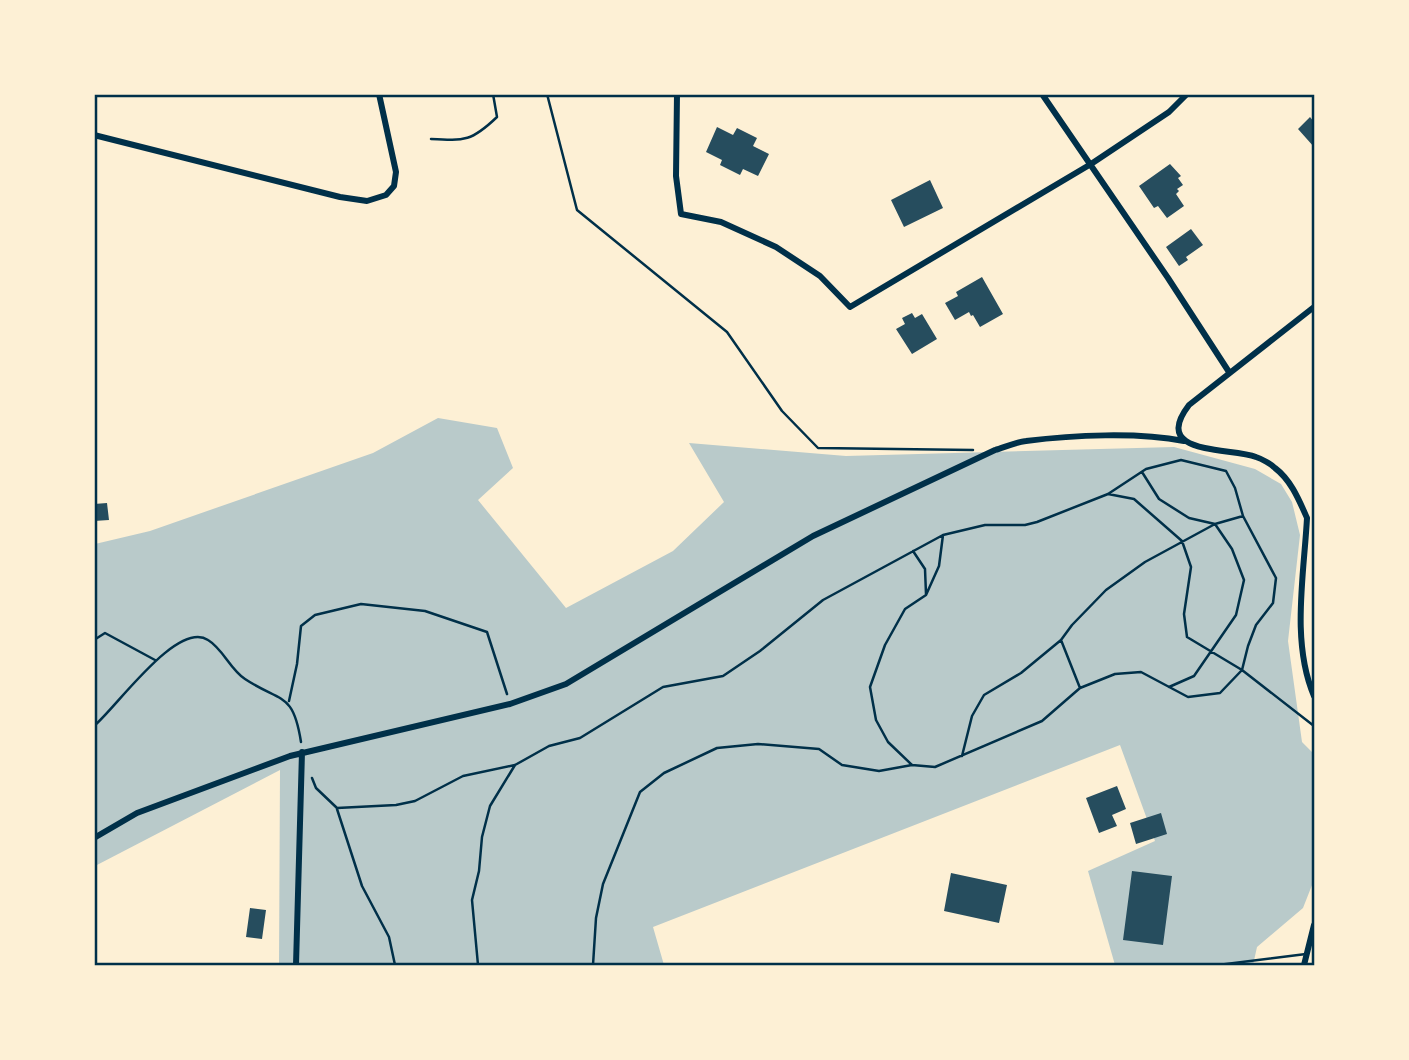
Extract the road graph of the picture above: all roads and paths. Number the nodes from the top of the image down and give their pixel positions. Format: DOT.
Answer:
graph roads {
  1 [pos="379,94"];
  2 [pos="493,94"];
  3 [pos="547,94"];
  4 [pos="677,94"];
  5 [pos="1042,94"];
  6 [pos="1187,94"];
  7 [pos="94,135"];
  8 [pos="431,139"];
  9 [pos="1091,164"];
  10 [pos="1314,307"];
  11 [pos="1230,372"];
  12 [pos="1184,441"];
  13 [pos="995,450"];
  14 [pos="1142,472"];
  15 [pos="1108,494"];
  16 [pos="1243,516"];
  17 [pos="1216,524"];
  18 [pos="943,535"];
  19 [pos="1182,541"];
  20 [pos="914,551"];
  21 [pos="926,595"];
  22 [pos="94,640"];
  23 [pos="1061,640"];
  24 [pos="1209,651"];
  25 [pos="156,660"];
  26 [pos="1242,670"];
  27 [pos="1169,687"];
  28 [pos="1080,688"];
  29 [pos="1314,696"];
  30 [pos="288,702"];
  31 [pos="510,704"];
  32 [pos="94,726"];
  33 [pos="1314,726"];
  34 [pos="302,752"];
  35 [pos="962,756"];
  36 [pos="515,765"];
  37 [pos="912,765"];
  38 [pos="309,772"];
  39 [pos="337,808"];
  40 [pos="94,838"];
  41 [pos="1314,925"];
  42 [pos="1306,954"];
  43 [pos="296,965"];
  44 [pos="396,965"];
  45 [pos="478,965"];
  46 [pos="593,965"];
  47 [pos="1218,965"];
  48 [pos="1304,965"];
  1 -- 7 [label="street"];
  2 -- 8 [label="path"];
  3 -- 13 [label="path"];
  4 -- 9 [label="street"];
  5 -- 9 [label="street"];
  6 -- 9 [label="street"];
  9 -- 11 [label="street"];
  10 -- 11 [label="street"];
  11 -- 12 [label="street"];
  12 -- 13 [label="street"];
  12 -- 29 [label="street"];
  13 -- 31 [label="street"];
  14 -- 15 [label="path"];
  14 -- 16 [label="path"];
  14 -- 17 [label="path"];
  15 -- 18 [label="path"];
  15 -- 19 [label="path"];
  16 -- 17 [label="path"];
  16 -- 26 [label="path"];
  17 -- 19 [label="path"];
  17 -- 24 [label="path"];
  18 -- 20 [label="path"];
  18 -- 21 [label="path"];
  19 -- 23 [label="path"];
  19 -- 24 [label="path"];
  20 -- 21 [label="path"];
  20 -- 36 [label="path"];
  21 -- 37 [label="path"];
  22 -- 25 [label="path"];
  23 -- 28 [label="path"];
  23 -- 35 [label="path"];
  24 -- 26 [label="path"];
  24 -- 27 [label="path"];
  25 -- 30 [label="path"];
  25 -- 32 [label="path"];
  26 -- 27 [label="path"];
  26 -- 33 [label="path"];
  27 -- 28 [label="path"];
  28 -- 35 [label="path"];
  30 -- 31 [label="path"];
  30 -- 34 [label="path"];
  31 -- 34 [label="street"];
  34 -- 40 [label="street"];
  34 -- 43 [label="street"];
  35 -- 37 [label="path"];
  36 -- 39 [label="path"];
  36 -- 45 [label="path"];
  37 -- 46 [label="path"];
  38 -- 39 [label="path"];
  39 -- 44 [label="path"];
  41 -- 42 [label="street"];
  42 -- 47 [label="lane"];
  42 -- 48 [label="street"];
}
